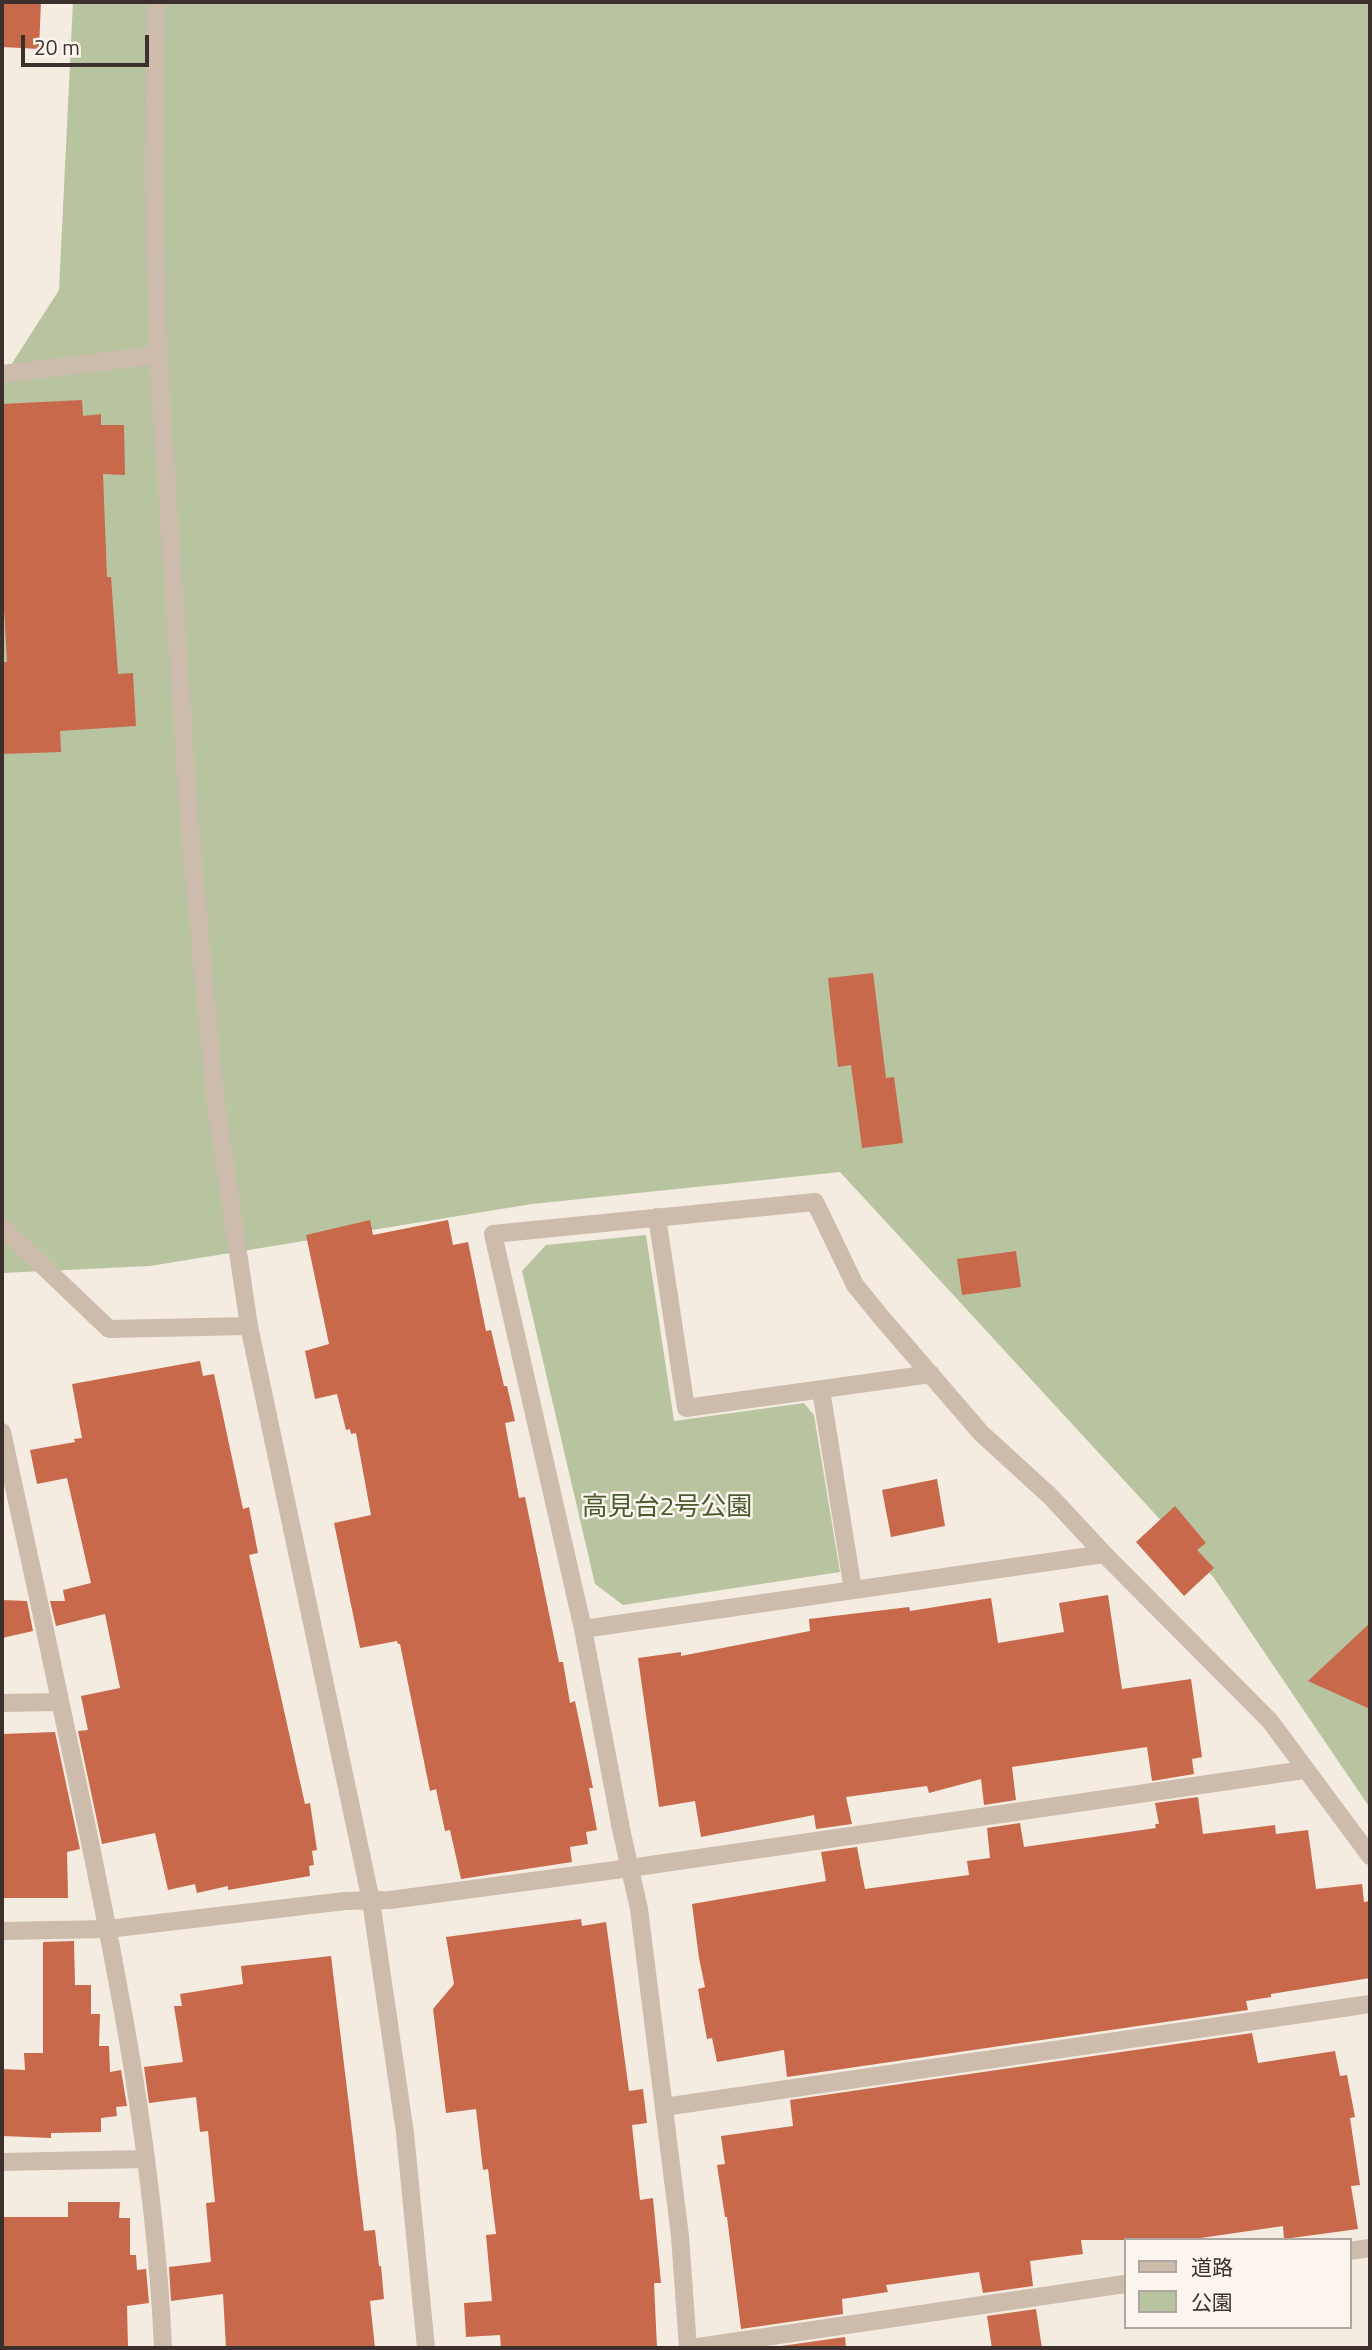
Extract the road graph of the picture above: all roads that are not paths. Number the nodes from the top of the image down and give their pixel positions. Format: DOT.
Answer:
graph roads {
  1 [pos="156,2"];
  2 [pos="158,355"];
  3 [pos="2,374"];
  4 [pos="657,1217"];
  5 [pos="2,1227"];
  6 [pos="250,1326"];
  7 [pos="931,1374"];
  8 [pos="821,1390"];
  9 [pos="2,1432"];
  10 [pos="6,1473"];
  11 [pos="1104,1554"];
  12 [pos="853,1590"];
  13 [pos="583,1629"];
  14 [pos="60,1702"];
  15 [pos="2,1703"];
  16 [pos="1304,1770"];
  17 [pos="1370,1856"];
  18 [pos="630,1868"];
  19 [pos="371,1901"];
  20 [pos="108,1929"];
  21 [pos="2,1931"];
  22 [pos="1370,2004"];
  23 [pos="664,2107"];
  24 [pos="145,2159"];
  25 [pos="2,2162"];
  26 [pos="1370,2248"];
  27 [pos="1351,2252"];
  28 [pos="1124,2284"];
  29 [pos="163,2348"];
  30 [pos="426,2348"];
  31 [pos="690,2348"];
  1 -- 2 [label="street"];
  2 -- 3 [label="street"];
  2 -- 6 [label="street"];
  4 -- 7 [label="street"];
  4 -- 8 [label="street"];
  4 -- 13 [label="street"];
  5 -- 6 [label="street"];
  6 -- 19 [label="street"];
  7 -- 8 [label="street"];
  7 -- 11 [label="street"];
  8 -- 12 [label="street"];
  9 -- 10 [label="street"];
  10 -- 14 [label="street"];
  11 -- 12 [label="street"];
  11 -- 16 [label="street"];
  12 -- 13 [label="street"];
  13 -- 18 [label="street"];
  14 -- 15 [label="street"];
  14 -- 20 [label="street"];
  16 -- 17 [label="street"];
  16 -- 18 [label="street"];
  18 -- 19 [label="street"];
  18 -- 23 [label="street"];
  19 -- 20 [label="street"];
  19 -- 30 [label="street"];
  20 -- 21 [label="street"];
  20 -- 24 [label="street"];
  22 -- 23 [label="street"];
  23 -- 31 [label="street"];
  24 -- 25 [label="street"];
  24 -- 29 [label="street"];
  26 -- 27 [label="street"];
  28 -- 31 [label="street"];
}
